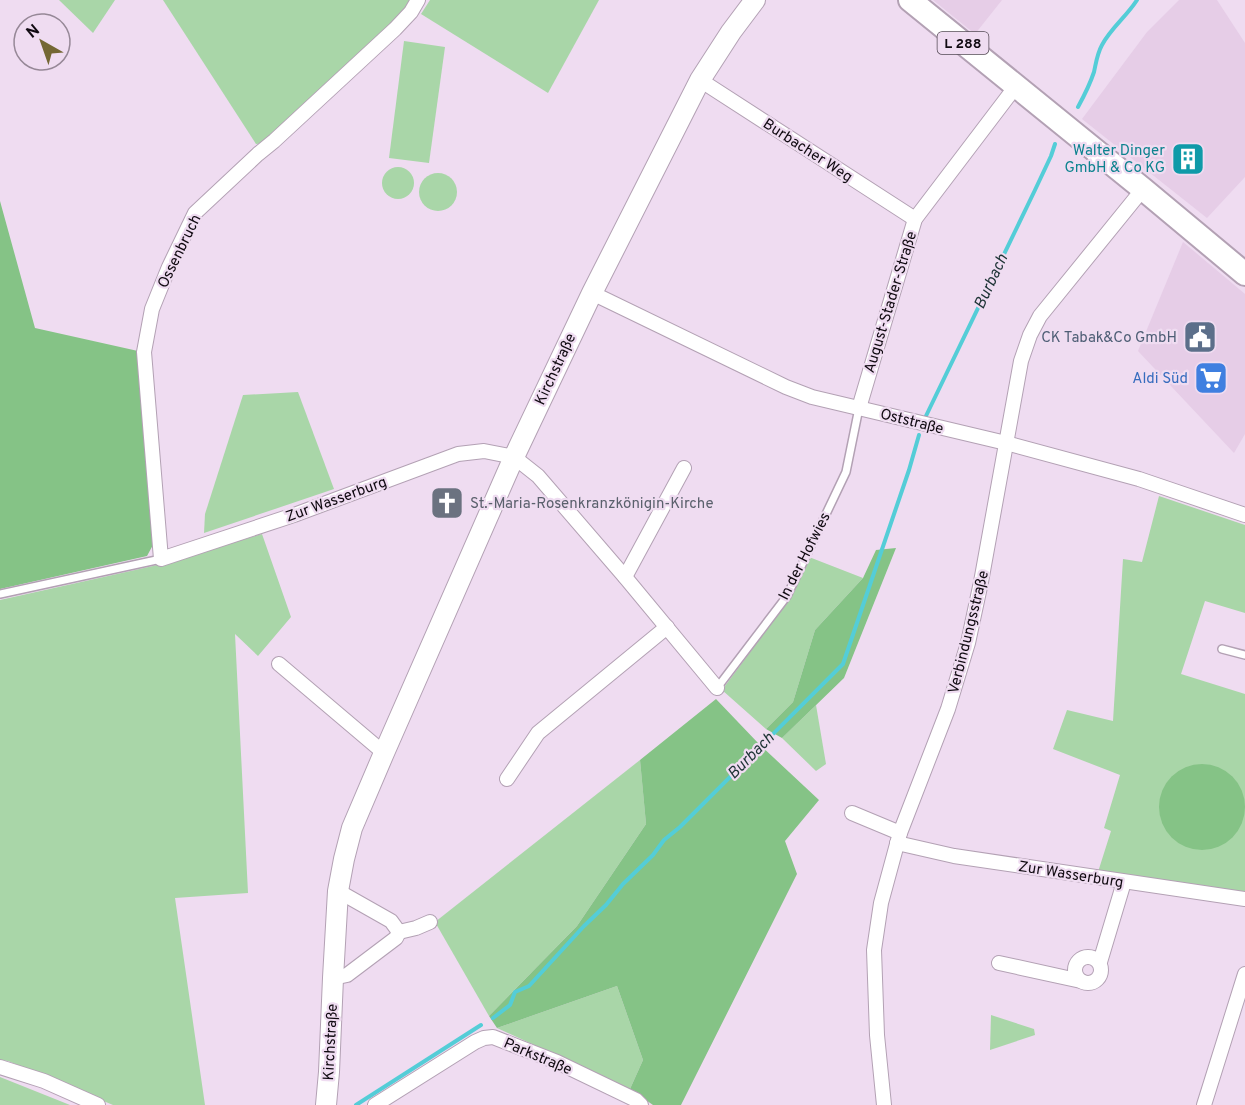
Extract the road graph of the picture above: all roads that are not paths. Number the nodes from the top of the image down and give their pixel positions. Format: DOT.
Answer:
graph roads {
  1 [pos="418,0"];
  2 [pos="755,0"];
  3 [pos="910,0"];
  4 [pos="700,80"];
  5 [pos="1016,86"];
  6 [pos="1143,189"];
  7 [pos="915,219"];
  8 [pos="1245,274"];
  9 [pos="592,293"];
  10 [pos="858,408"];
  11 [pos="1006,443"];
  12 [pos="514,457"];
  13 [pos="684,468"];
  14 [pos="1245,515"];
  15 [pos="161,559"];
  16 [pos="625,577"];
  17 [pos="0,594"];
  18 [pos="667,627"];
  19 [pos="1222,649"];
  20 [pos="1245,656"];
  21 [pos="279,664"];
  22 [pos="717,688"];
  23 [pos="384,753"];
  24 [pos="507,779"];
  25 [pos="852,813"];
  26 [pos="898,838"];
  27 [pos="1124,882"];
  28 [pos="338,891"];
  29 [pos="1245,899"];
  30 [pos="430,922"];
  31 [pos="399,932"];
  32 [pos="1100,962"];
  33 [pos="999,963"];
  34 [pos="1245,974"];
  35 [pos="333,978"];
  36 [pos="1081,981"];
  37 [pos="0,1067"];
  38 [pos="98,1105"];
  39 [pos="326,1105"];
  40 [pos="375,1105"];
  41 [pos="641,1105"];
  42 [pos="884,1105"];
  43 [pos="1204,1105"];
  1 -- 15 [label="street, Ossenbruch"];
  2 -- 4 [label="street, Kirchstraße"];
  3 -- 5 [label="main road, L 288"];
  4 -- 7 [label="street, Burbacher Weg"];
  4 -- 9 [label="street, Kirchstraße"];
  5 -- 6 [label="main road, L 288"];
  5 -- 7 [label="street, August-Stader-Straße"];
  6 -- 8 [label="main road, L 288"];
  6 -- 11 [label="street, Verbindungsstraße"];
  7 -- 10 [label="street, August-Stader-Straße"];
  9 -- 10 [label="street, Oststraße"];
  9 -- 12 [label="street, Kirchstraße"];
  10 -- 11 [label="street, Oststraße"];
  10 -- 22 [label="lane, In der Hofwies"];
  11 -- 14 [label="street, Oststraße"];
  11 -- 26 [label="street, Verbindungsstraße"];
  12 -- 15 [label="street, Zur Wasserburg"];
  12 -- 16 [label="street, Zur Wasserburg"];
  12 -- 23 [label="street, Kirchstraße"];
  13 -- 16 [label="street"];
  15 -- 17 [label="lane, Zur Wasserburg"];
  16 -- 18 [label="street, Zur Wasserburg"];
  18 -- 22 [label="street, Zur Wasserburg"];
  18 -- 24 [label="street"];
  19 -- 20 [label="lane"];
  21 -- 23 [label="street"];
  23 -- 28 [label="street, Kirchstraße"];
  25 -- 26 [label="street, Zur Wasserburg"];
  26 -- 27 [label="street, Zur Wasserburg"];
  26 -- 42 [label="street, Verbindungsstraße"];
  27 -- 29 [label="street, Zur Wasserburg"];
  27 -- 32 [label="street"];
  28 -- 31 [label="street"];
  28 -- 35 [label="street, Kirchstraße"];
  30 -- 31 [label="street"];
  31 -- 35 [label="street"];
  32 -- 36 [label="street"];
  32 -- 36 [label="street"];
  33 -- 36 [label="street"];
  34 -- 43 [label="street"];
  35 -- 39 [label="street, Kirchstraße"];
  37 -- 38 [label="street"];
  40 -- 41 [label="street, Parkstraße"];
}
